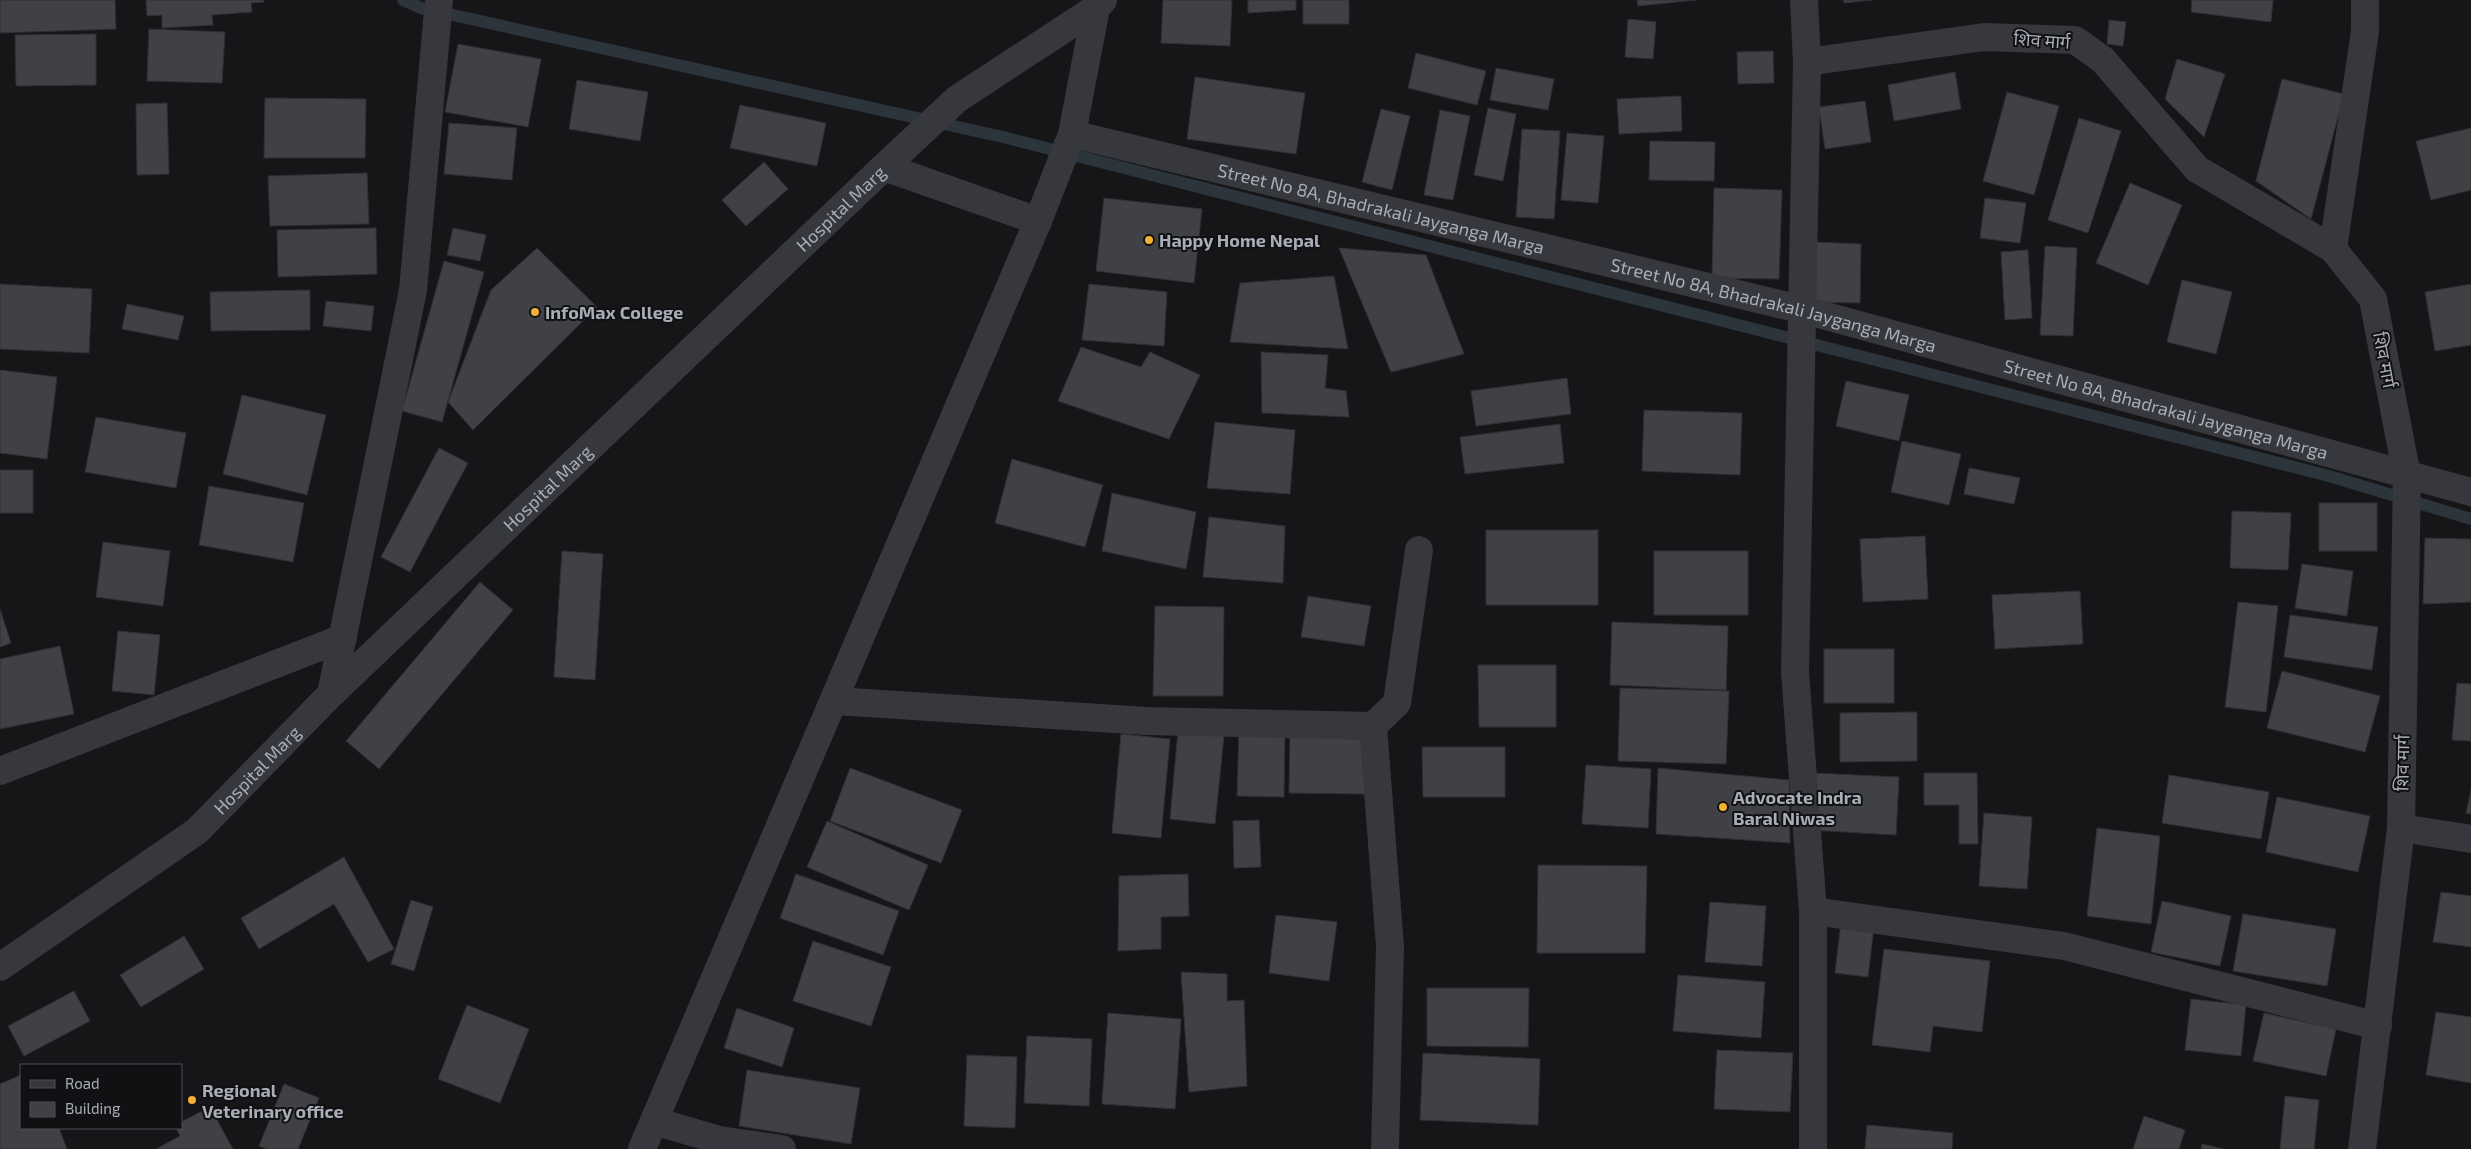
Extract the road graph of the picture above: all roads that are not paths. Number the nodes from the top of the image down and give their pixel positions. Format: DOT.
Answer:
graph roads {
  1 [pos="439,0"];
  2 [pos="1804,0"];
  3 [pos="2365,0"];
  4 [pos="1099,4"];
  5 [pos="1807,62"];
  6 [pos="1072,134"];
  7 [pos="884,166"];
  8 [pos="1038,221"];
  9 [pos="2333,249"];
  10 [pos="1804,310"];
  11 [pos="2407,476"];
  12 [pos="2471,492"];
  13 [pos="1419,550"];
  14 [pos="343,638"];
  15 [pos="331,694"];
  16 [pos="835,700"];
  17 [pos="1373,726"];
  18 [pos="0,771"];
  19 [pos="2401,828"];
  20 [pos="2471,839"];
  21 [pos="1813,911"];
  22 [pos="0,967"];
  23 [pos="2378,1026"];
  24 [pos="654,1121"];
  25 [pos="642,1149"];
  26 [pos="782,1149"];
  27 [pos="1385,1149"];
  28 [pos="1813,1149"];
  29 [pos="2362,1149"];
  1 -- 14 [label="street"];
  2 -- 5 [label="street"];
  3 -- 9 [label="street"];
  4 -- 6 [label="street"];
  4 -- 7 [label="street, Hospital Marg"];
  5 -- 9 [label="street, शिव मार्ग"];
  5 -- 10 [label="street"];
  6 -- 8 [label="street"];
  6 -- 10 [label="street, Street No 8A, Bhadrakali Jayganga Marga"];
  7 -- 8 [label="street"];
  7 -- 15 [label="street, Hospital Marg"];
  8 -- 16 [label="street"];
  9 -- 11 [label="street, शिव मार्ग"];
  10 -- 11 [label="street, Street No 8A, Bhadrakali Jayganga Marga"];
  10 -- 21 [label="street"];
  11 -- 12 [label="street, Street No 8A, Bhadrakali Jayganga Marga"];
  11 -- 19 [label="street, शिव मार्ग"];
  13 -- 17 [label="street"];
  14 -- 15 [label="street"];
  14 -- 18 [label="street"];
  15 -- 22 [label="street, Hospital Marg"];
  16 -- 17 [label="street"];
  16 -- 24 [label="street"];
  17 -- 27 [label="street"];
  19 -- 20 [label="street"];
  19 -- 23 [label="street, शिव मार्ग"];
  21 -- 23 [label="street"];
  21 -- 28 [label="street"];
  23 -- 29 [label="street, शिव मार्ग"];
  24 -- 25 [label="street"];
  24 -- 26 [label="street"];
}
